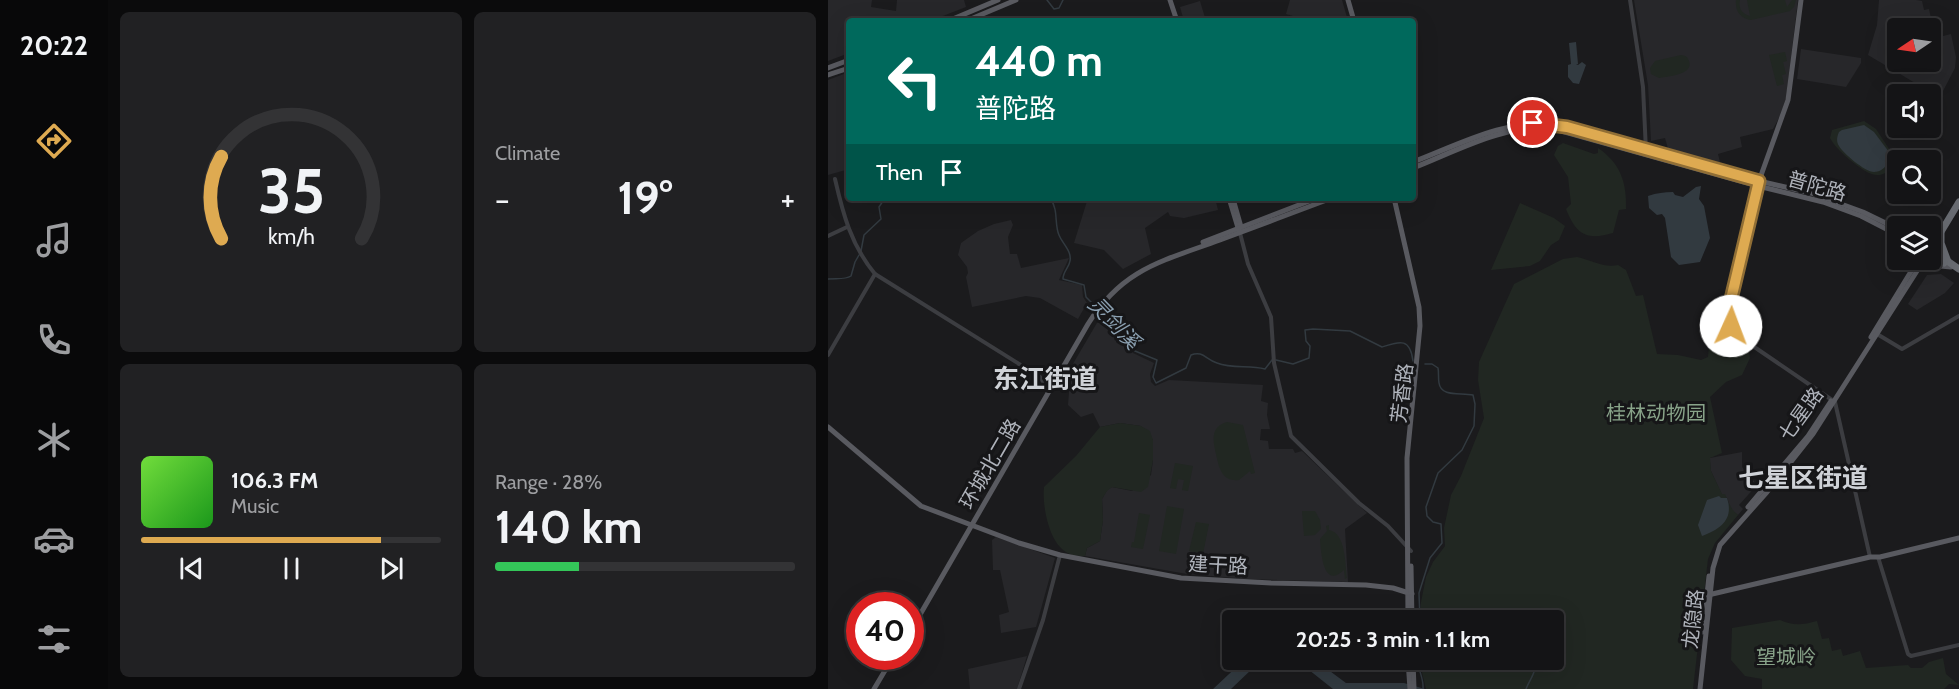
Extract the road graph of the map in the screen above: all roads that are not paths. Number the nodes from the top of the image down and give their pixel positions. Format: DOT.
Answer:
graph roads {
  1 [pos="998,0"];
  2 [pos="1016,0"];
  3 [pos="1172,0"];
  4 [pos="1347,0"];
  5 [pos="1630,0"];
  6 [pos="1801,0"];
  7 [pos="955,18"];
  8 [pos="973,18"];
  9 [pos="1177,18"];
  10 [pos="1352,18"];
  11 [pos="846,61"];
  12 [pos="828,68"];
  13 [pos="846,69"];
  14 [pos="828,75"];
  15 [pos="1646,152"];
  16 [pos="1416,161"];
  17 [pos="1416,167"];
  18 [pos="835,179"];
  19 [pos="1759,183"];
  20 [pos="1959,194"];
  21 [pos="1231,201"];
  22 [pos="1310,201"];
  23 [pos="1323,201"];
  24 [pos="1397,201"];
  25 [pos="1959,202"];
  26 [pos="1887,224"];
  27 [pos="847,226"];
  28 [pos="1941,226"];
  29 [pos="1941,227"];
  30 [pos="1240,229"];
  31 [pos="1887,229"];
  32 [pos="828,236"];
  33 [pos="1941,243"];
  34 [pos="1941,257"];
  35 [pos="1941,260"];
  36 [pos="1950,264"];
  37 [pos="1914,271"];
  38 [pos="1959,271"];
  39 [pos="875,274"];
  40 [pos="1959,316"];
  41 [pos="1877,334"];
  42 [pos="828,355"];
  43 [pos="1048,390"];
  44 [pos="1834,401"];
  45 [pos="828,427"];
  46 [pos="972,524"];
  47 [pos="1959,537"];
  48 [pos="1409,550"];
  49 [pos="1716,553"];
  50 [pos="1060,555"];
  51 [pos="1878,556"];
  52 [pos="1870,557"];
  53 [pos="1410,593"];
  54 [pos="1709,595"];
  55 [pos="924,603"];
  56 [pos="924,608"];
  57 [pos="1410,610"];
  58 [pos="1959,645"];
  59 [pos="887,670"];
  60 [pos="1411,670"];
  61 [pos="1412,686"];
  62 [pos="876,689"];
  63 [pos="1019,689"];
  64 [pos="1698,689"];
  1 -- 7 [label="main road"];
  2 -- 8 [label="main road"];
  3 -- 9 [label="main road"];
  4 -- 10 [label="main road"];
  5 -- 15 [label="street"];
  6 -- 19 [label="main road"];
  11 -- 12 [label="main road"];
  13 -- 14 [label="main road"];
  15 -- 16 [label="main road, 普陀路"];
  15 -- 17 [label="main road, 普陀路"];
  15 -- 19 [label="main road, 普陀路"];
  18 -- 27 [label="street"];
  19 -- 26 [label="main road, 普陀路"];
  19 -- 31 [label="main road, 普陀路"];
  19 -- 44 [label="street"];
  20 -- 28 [label="highway"];
  21 -- 30 [label="main road"];
  22 -- 30 [label="main road"];
  23 -- 30 [label="main road"];
  24 -- 48 [label="main road, 芳香路"];
  25 -- 29 [label="highway"];
  27 -- 32 [label="street"];
  27 -- 39 [label="street"];
  30 -- 43 [label="main road, 环城北二路"];
  30 -- 48 [label="street"];
  33 -- 36 [label="highway"];
  34 -- 36 [label="highway"];
  35 -- 36 [label="highway"];
  36 -- 37 [label="main road"];
  36 -- 38 [label="highway"];
  37 -- 41 [label="main road, 七星路"];
  37 -- 44 [label="main road, 七星路"];
  39 -- 42 [label="street"];
  39 -- 43 [label="street"];
  40 -- 41 [label="street"];
  41 -- 44 [label="main road, 七星路"];
  43 -- 46 [label="main road, 环城北二路"];
  44 -- 49 [label="main road, 七星路"];
  44 -- 52 [label="street"];
  44 -- 54 [label="main road, 七星路"];
  45 -- 46 [label="main road, 建干路"];
  46 -- 50 [label="main road, 建干路"];
  46 -- 55 [label="main road, 环城北二路"];
  46 -- 56 [label="main road, 环城北二路"];
  47 -- 51 [label="main road"];
  48 -- 53 [label="main road, 芳香路"];
  49 -- 54 [label="main road, 龙隐路"];
  50 -- 53 [label="main road, 建干路"];
  50 -- 63 [label="street"];
  51 -- 52 [label="main road"];
  51 -- 58 [label="street"];
  52 -- 54 [label="main road"];
  53 -- 57 [label="main road, 芳香路"];
  54 -- 64 [label="main road, 七星路"];
  59 -- 62 [label="main road"];
  60 -- 61 [label="main road"];
}
